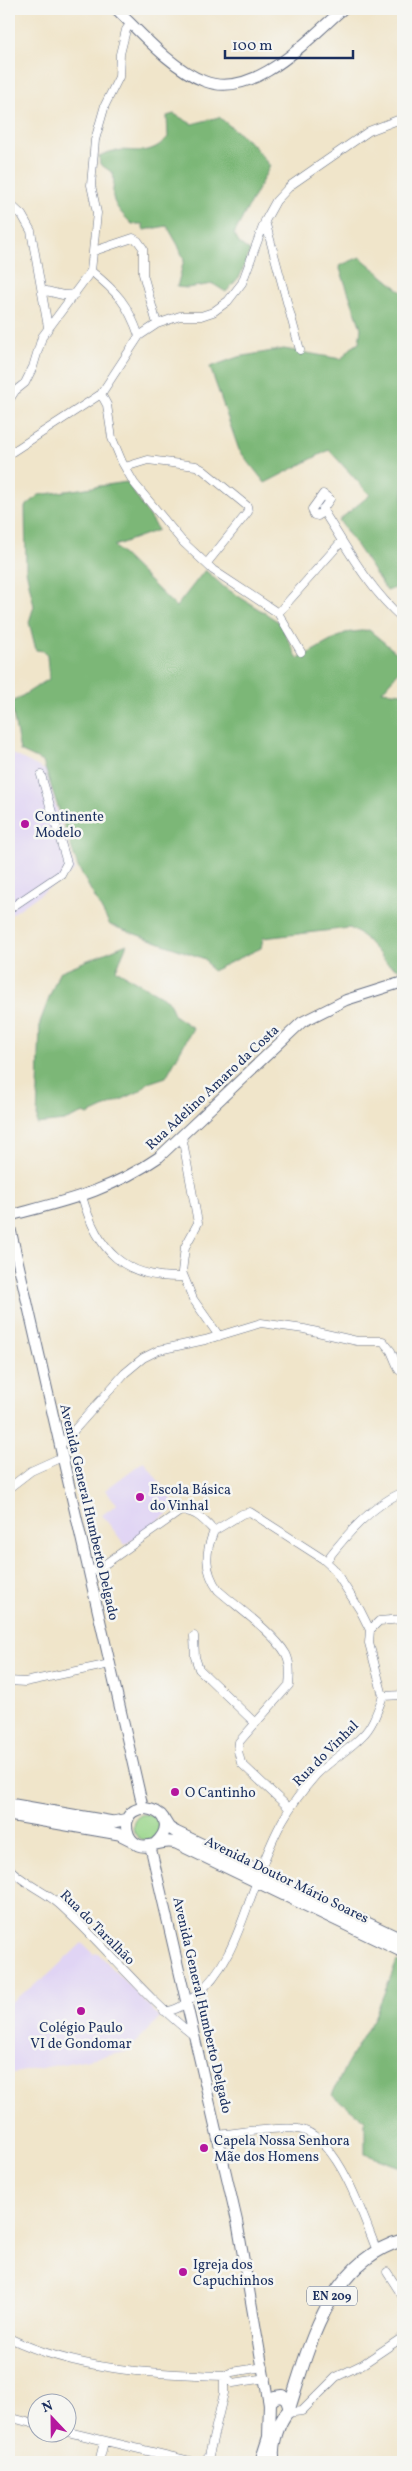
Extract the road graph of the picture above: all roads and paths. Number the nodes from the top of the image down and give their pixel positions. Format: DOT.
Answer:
graph roads {
  1 [pos="116,9"];
  2 [pos="343,9"];
  3 [pos="130,24"];
  4 [pos="403,118"];
  5 [pos="9,203"];
  6 [pos="265,221"];
  7 [pos="94,251"];
  8 [pos="91,271"];
  9 [pos="42,290"];
  10 [pos="74,294"];
  11 [pos="157,324"];
  12 [pos="48,327"];
  13 [pos="139,336"];
  14 [pos="300,350"];
  15 [pos="101,394"];
  16 [pos="9,400"];
  17 [pos="9,454"];
  18 [pos="125,467"];
  19 [pos="322,509"];
  20 [pos="342,541"];
  21 [pos="207,563"];
  22 [pos="278,613"];
  23 [pos="403,619"];
  24 [pos="301,652"];
  25 [pos="41,775"];
  26 [pos="9,909"];
  27 [pos="403,982"];
  28 [pos="182,1136"];
  29 [pos="82,1196"];
  30 [pos="9,1216"];
  31 [pos="9,1223"];
  32 [pos="10,1234"];
  33 [pos="184,1277"];
  34 [pos="219,1336"];
  35 [pos="399,1370"];
  36 [pos="61,1452"];
  37 [pos="9,1488"];
  38 [pos="403,1492"];
  39 [pos="214,1531"];
  40 [pos="326,1561"];
  41 [pos="89,1571"];
  42 [pos="403,1619"];
  43 [pos="370,1630"];
  44 [pos="194,1636"];
  45 [pos="110,1664"];
  46 [pos="9,1681"];
  47 [pos="384,1696"];
  48 [pos="403,1696"];
  49 [pos="254,1722"];
  50 [pos="9,1804"];
  51 [pos="143,1808"];
  52 [pos="289,1808"];
  53 [pos="9,1815"];
  54 [pos="128,1818"];
  55 [pos="164,1820"];
  56 [pos="133,1841"];
  57 [pos="153,1844"];
  58 [pos="9,1868"];
  59 [pos="258,1876"];
  60 [pos="403,1940"];
  61 [pos="403,1952"];
  62 [pos="187,2003"];
  63 [pos="164,2011"];
  64 [pos="193,2035"];
  65 [pos="217,2135"];
  66 [pos="403,2240"];
  67 [pos="378,2251"];
  68 [pos="387,2272"];
  69 [pos="403,2297"];
  70 [pos="403,2337"];
  71 [pos="9,2338"];
  72 [pos="264,2367"];
  73 [pos="224,2376"];
  74 [pos="266,2378"];
  75 [pos="284,2405"];
  76 [pos="270,2408"];
  77 [pos="9,2417"];
  78 [pos="28,2422"];
  79 [pos="78,2435"];
  80 [pos="104,2442"];
  81 [pos="98,2462"];
  82 [pos="194,2462"];
  83 [pos="204,2462"];
  84 [pos="261,2462"];
  85 [pos="274,2462"];
  1 -- 3 [label="street"];
  2 -- 3 [label="street"];
  3 -- 7 [label="street"];
  4 -- 6 [label="street"];
  5 -- 9 [label="street"];
  6 -- 11 [label="street"];
  6 -- 14 [label="street"];
  7 -- 8 [label="street"];
  7 -- 11 [label="street"];
  8 -- 10 [label="street"];
  8 -- 13 [label="street"];
  9 -- 10 [label="street"];
  9 -- 12 [label="street"];
  10 -- 12 [label="street"];
  11 -- 13 [label="street"];
  12 -- 16 [label="street"];
  13 -- 15 [label="street"];
  15 -- 17 [label="street"];
  15 -- 18 [label="street"];
  18 -- 21 [label="street"];
  18 -- 21 [label="street"];
  19 -- 20 [label="street"];
  20 -- 22 [label="street"];
  20 -- 23 [label="street"];
  21 -- 22 [label="street"];
  22 -- 24 [label="street"];
  25 -- 26 [label="street"];
  27 -- 28 [label="street, Rua Adelino Amaro da Costa"];
  28 -- 29 [label="street, Rua Adelino Amaro da Costa"];
  28 -- 33 [label="street"];
  29 -- 30 [label="street, Rua Adelino Amaro da Costa"];
  29 -- 33 [label="street"];
  31 -- 32 [label="street, Avenida General Humberto Delgado"];
  32 -- 36 [label="street, Avenida General Humberto Delgado"];
  33 -- 34 [label="street"];
  34 -- 35 [label="street"];
  34 -- 36 [label="street"];
  36 -- 37 [label="street"];
  36 -- 41 [label="street, Avenida General Humberto Delgado"];
  38 -- 40 [label="street"];
  39 -- 40 [label="street"];
  39 -- 41 [label="street"];
  39 -- 49 [label="street"];
  40 -- 43 [label="street"];
  41 -- 45 [label="street, Avenida General Humberto Delgado"];
  42 -- 43 [label="street"];
  43 -- 47 [label="street"];
  44 -- 49 [label="street"];
  45 -- 46 [label="street"];
  45 -- 51 [label="street, Avenida General Humberto Delgado"];
  47 -- 48 [label="street"];
  47 -- 52 [label="street, Rua do Vinhal"];
  49 -- 52 [label="street"];
  50 -- 54 [label="main road"];
  51 -- 54 [label="main road"];
  51 -- 55 [label="main road"];
  52 -- 59 [label="street, Rua do Vinhal"];
  53 -- 56 [label="main road"];
  54 -- 56 [label="main road"];
  55 -- 57 [label="main road"];
  55 -- 59 [label="main road, Avenida Doutor Mário Soares"];
  56 -- 57 [label="main road"];
  57 -- 59 [label="main road, Avenida Doutor Mário Soares"];
  57 -- 62 [label="street, Avenida General Humberto Delgado"];
  58 -- 63 [label="street, Rua do Taralhão"];
  59 -- 60 [label="main road, Avenida Doutor Mário Soares"];
  59 -- 61 [label="main road, Avenida Doutor Mário Soares"];
  59 -- 62 [label="street, Rua do Vinhal"];
  62 -- 63 [label="street"];
  62 -- 64 [label="street, Avenida General Humberto Delgado"];
  63 -- 64 [label="street, Rua do Taralhão"];
  64 -- 65 [label="street, Avenida General Humberto Delgado"];
  65 -- 67 [label="street"];
  65 -- 72 [label="street, Avenida General Humberto Delgado"];
  66 -- 67 [label="main road, EN 209"];
  67 -- 75 [label="main road, EN 209"];
  68 -- 69 [label="street"];
  70 -- 75 [label="street"];
  71 -- 73 [label="street"];
  72 -- 73 [label="street"];
  72 -- 74 [label="street, Avenida General Humberto Delgado"];
  73 -- 74 [label="street"];
  73 -- 83 [label="street"];
  74 -- 75 [label="street, Avenida General Humberto Delgado"];
  74 -- 76 [label="street, Avenida General Humberto Delgado"];
  75 -- 76 [label="main road"];
  75 -- 76 [label="main road"];
  75 -- 85 [label="main road"];
  76 -- 84 [label="main road"];
  77 -- 78 [label="street"];
  79 -- 80 [label="street"];
  80 -- 81 [label="street"];
  80 -- 82 [label="street"];
}
